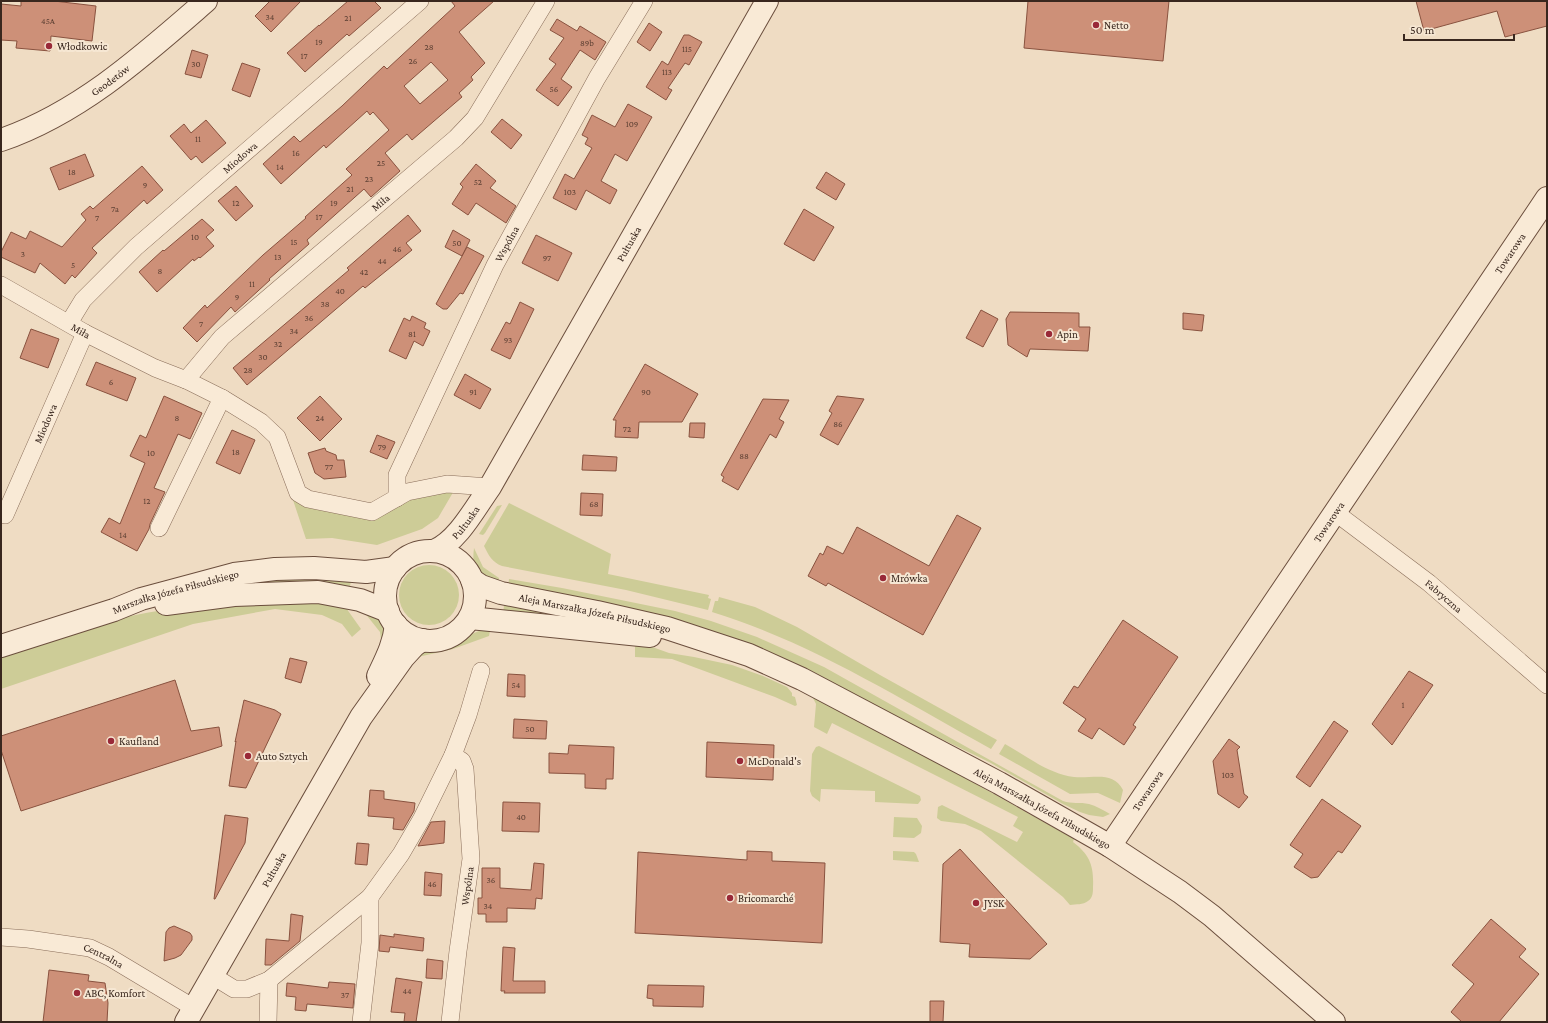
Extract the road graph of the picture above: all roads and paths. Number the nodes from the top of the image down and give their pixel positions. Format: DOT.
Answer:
graph roads {
  1 [pos="206,1"];
  2 [pos="420,1"];
  3 [pos="546,1"];
  4 [pos="644,1"];
  5 [pos="767,1"];
  6 [pos="1,140"];
  7 [pos="1547,198"];
  8 [pos="1,285"];
  9 [pos="69,324"];
  10 [pos="84,333"];
  11 [pos="186,380"];
  12 [pos="222,398"];
  13 [pos="490,487"];
  14 [pos="397,498"];
  15 [pos="1336,513"];
  16 [pos="5,515"];
  17 [pos="159,528"];
  18 [pos="434,551"];
  19 [pos="395,568"];
  20 [pos="468,573"];
  21 [pos="114,610"];
  22 [pos="392,618"];
  23 [pos="470,618"];
  24 [pos="422,640"];
  25 [pos="719,645"];
  26 [pos="1,646"];
  27 [pos="481,671"];
  28 [pos="1547,685"];
  29 [pos="361,717"];
  30 [pos="453,755"];
  31 [pos="1110,846"];
  32 [pos="370,897"];
  33 [pos="1,936"];
  34 [pos="213,976"];
  35 [pos="269,980"];
  36 [pos="190,1015"];
  37 [pos="268,1022"];
  38 [pos="360,1022"];
  39 [pos="450,1022"];
  40 [pos="1334,1022"];
  1 -- 6 [label="main road, Geodetów"];
  2 -- 9 [label="street, Miodowa"];
  3 -- 11 [label="street, Miła"];
  4 -- 14 [label="street, Wspólna"];
  5 -- 13 [label="main road, Pułtuska"];
  7 -- 15 [label="main road, Towarowa"];
  8 -- 9 [label="street, Miła"];
  9 -- 10 [label="street, Miła"];
  10 -- 11 [label="street, Miła"];
  10 -- 16 [label="street, Miodowa"];
  11 -- 12 [label="street, Miła"];
  12 -- 14 [label="street, Miła"];
  12 -- 17 [label="street"];
  13 -- 14 [label="street, Miła"];
  13 -- 18 [label="main road, Pułtuska"];
  13 -- 20 [label="main road, Pułtuska"];
  15 -- 28 [label="street, Fabryczna"];
  15 -- 31 [label="main road, Towarowa"];
  18 -- 19 [label="main road"];
  18 -- 20 [label="main road"];
  19 -- 21 [label="main road, Marszałka Józefa Piłsudskiego"];
  19 -- 22 [label="main road"];
  20 -- 23 [label="main road"];
  20 -- 25 [label="main road, Aleja Marszałka Józefa Piłsudskiego"];
  21 -- 22 [label="main road, Marszałka Józefa Piłsudskiego"];
  21 -- 26 [label="main road"];
  22 -- 24 [label="main road"];
  22 -- 29 [label="main road, Pułtuska"];
  23 -- 24 [label="main road"];
  23 -- 25 [label="main road, Aleja Marszałka Józefa Piłsudskiego"];
  24 -- 29 [label="main road, Pułtuska"];
  25 -- 31 [label="main road, Aleja Marszałka Józefa Piłsudskiego"];
  27 -- 30 [label="street"];
  29 -- 34 [label="main road, Pułtuska"];
  30 -- 32 [label="street"];
  30 -- 39 [label="street, Wspólna"];
  31 -- 40 [label="main road, Aleja Marszałka Józefa Piłsudskiego"];
  32 -- 35 [label="street"];
  32 -- 38 [label="street"];
  33 -- 36 [label="street, Centralna"];
  34 -- 35 [label="street"];
  34 -- 36 [label="main road, Pułtuska"];
  35 -- 37 [label="street"];
}
